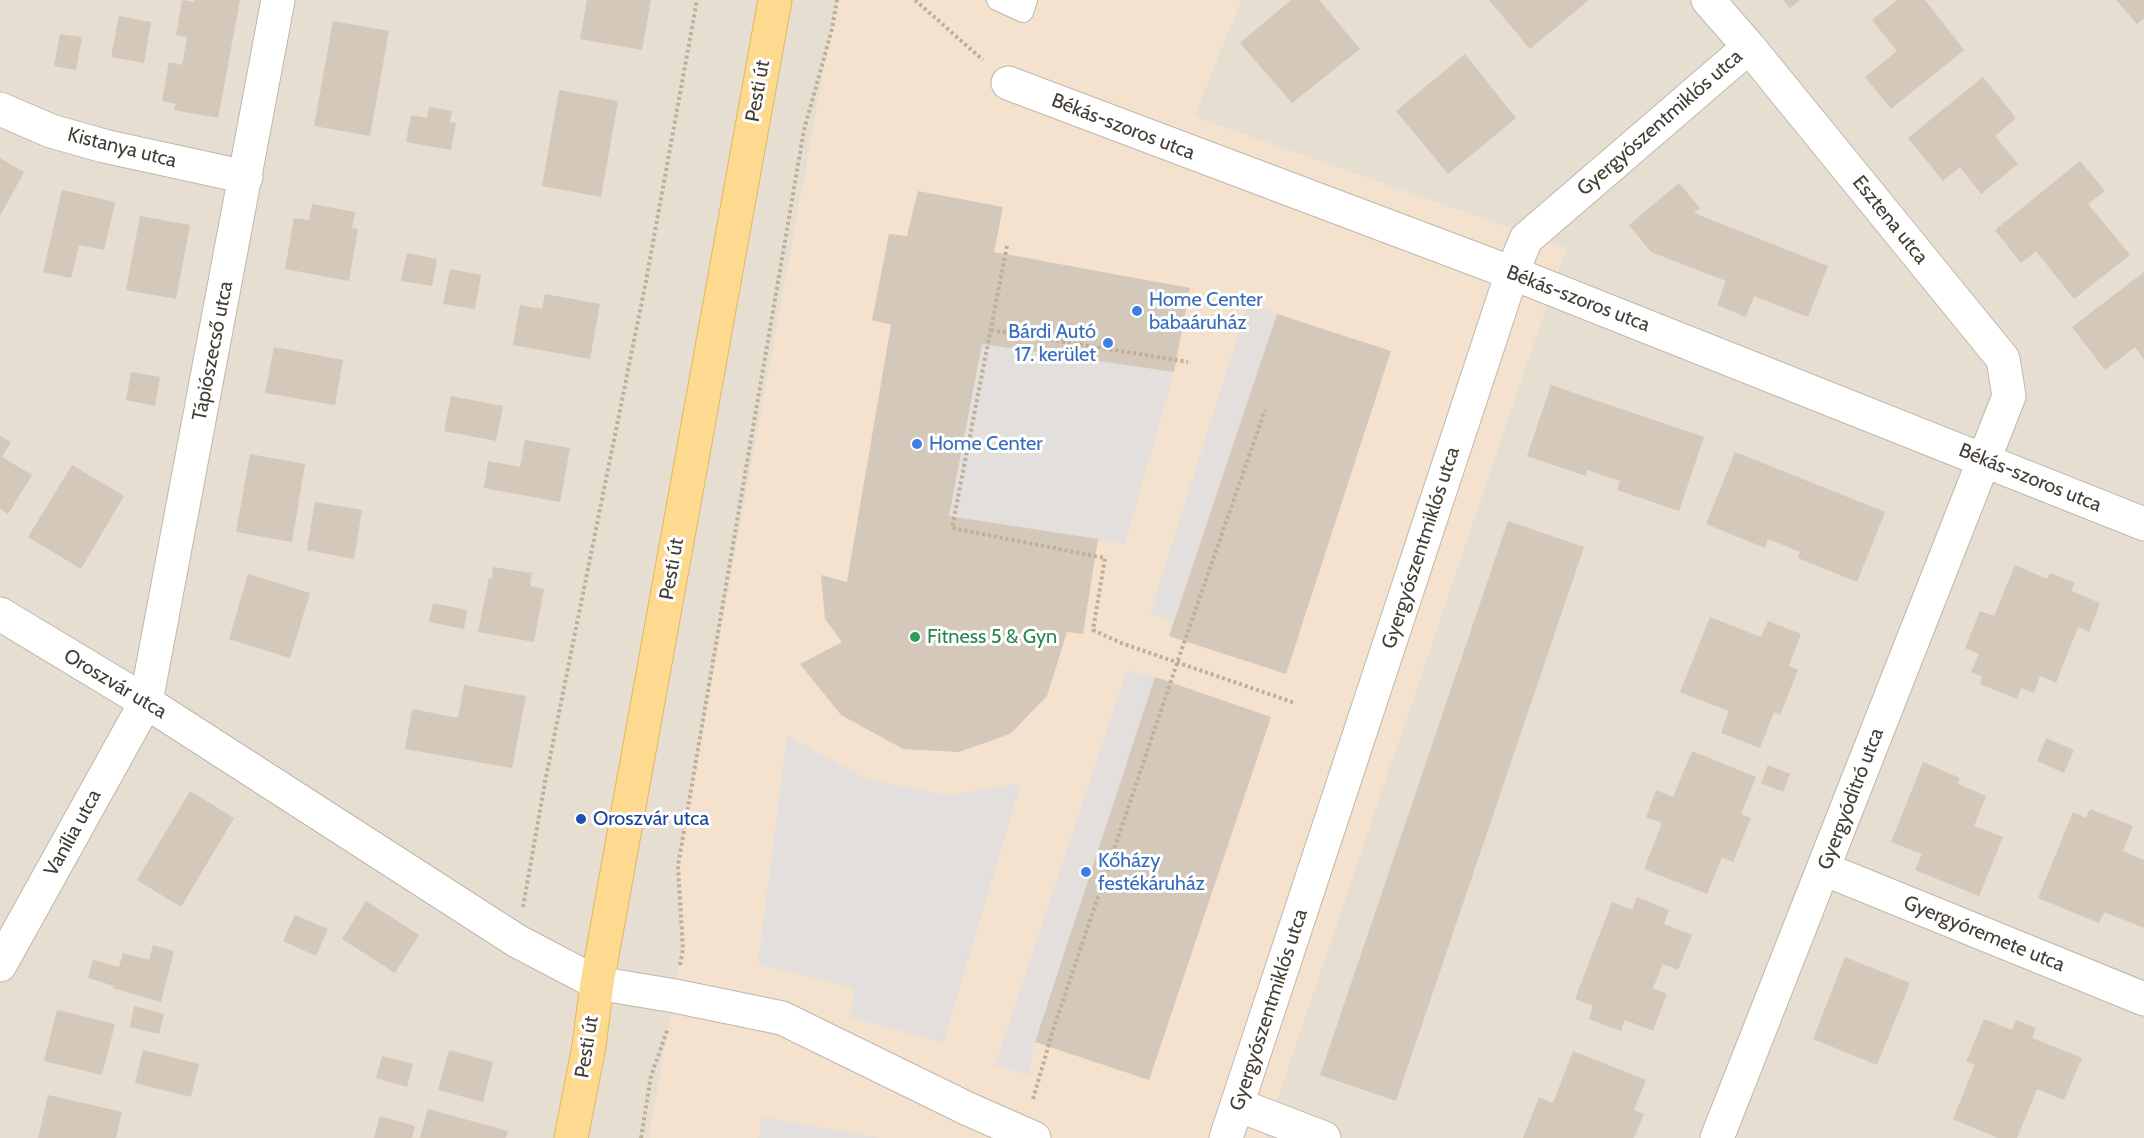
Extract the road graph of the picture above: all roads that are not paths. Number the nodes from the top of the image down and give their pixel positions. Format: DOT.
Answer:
graph roads {
  1 [pos="279,0"];
  2 [pos="775,0"];
  3 [pos="997,0"];
  4 [pos="1028,0"];
  5 [pos="1708,0"];
  6 [pos="1749,46"];
  7 [pos="1008,83"];
  8 [pos="0,109"];
  9 [pos="246,177"];
  10 [pos="1512,273"];
  11 [pos="1983,459"];
  12 [pos="2144,524"];
  13 [pos="0,614"];
  14 [pos="146,702"];
  15 [pos="1824,869"];
  16 [pos="0,965"];
  17 [pos="597,983"];
  18 [pos="2144,999"];
  19 [pos="1238,1105"];
  20 [pos="571,1138"];
  21 [pos="1034,1138"];
  22 [pos="1226,1138"];
  23 [pos="1324,1138"];
  24 [pos="1717,1138"];
  1 -- 9 [label="street, Tápiószecső utca"];
  2 -- 17 [label="main road, Pesti út"];
  3 -- 4 [label="lane"];
  5 -- 6 [label="street, Esztena utca"];
  6 -- 10 [label="street, Gyergyószentmiklós utca"];
  6 -- 11 [label="street, Esztena utca"];
  7 -- 10 [label="street, Békás-szoros utca"];
  8 -- 9 [label="street, Kistanya utca"];
  9 -- 14 [label="street, Tápiószecső utca"];
  10 -- 11 [label="street, Békás-szoros utca"];
  10 -- 19 [label="street, Gyergyószentmiklós utca"];
  11 -- 12 [label="street, Békás-szoros utca"];
  11 -- 15 [label="street, Gyergyóditró utca"];
  13 -- 14 [label="street, Oroszvár utca"];
  14 -- 16 [label="street, Vanília utca"];
  14 -- 17 [label="street, Oroszvár utca"];
  15 -- 18 [label="street, Gyergyóremete utca"];
  15 -- 24 [label="street, Gyergyóditró utca"];
  17 -- 20 [label="main road, Pesti út"];
  17 -- 21 [label="street, Oroszvár utca"];
  19 -- 22 [label="street, Gyergyószentmiklós utca"];
  19 -- 23 [label="street"];
}
